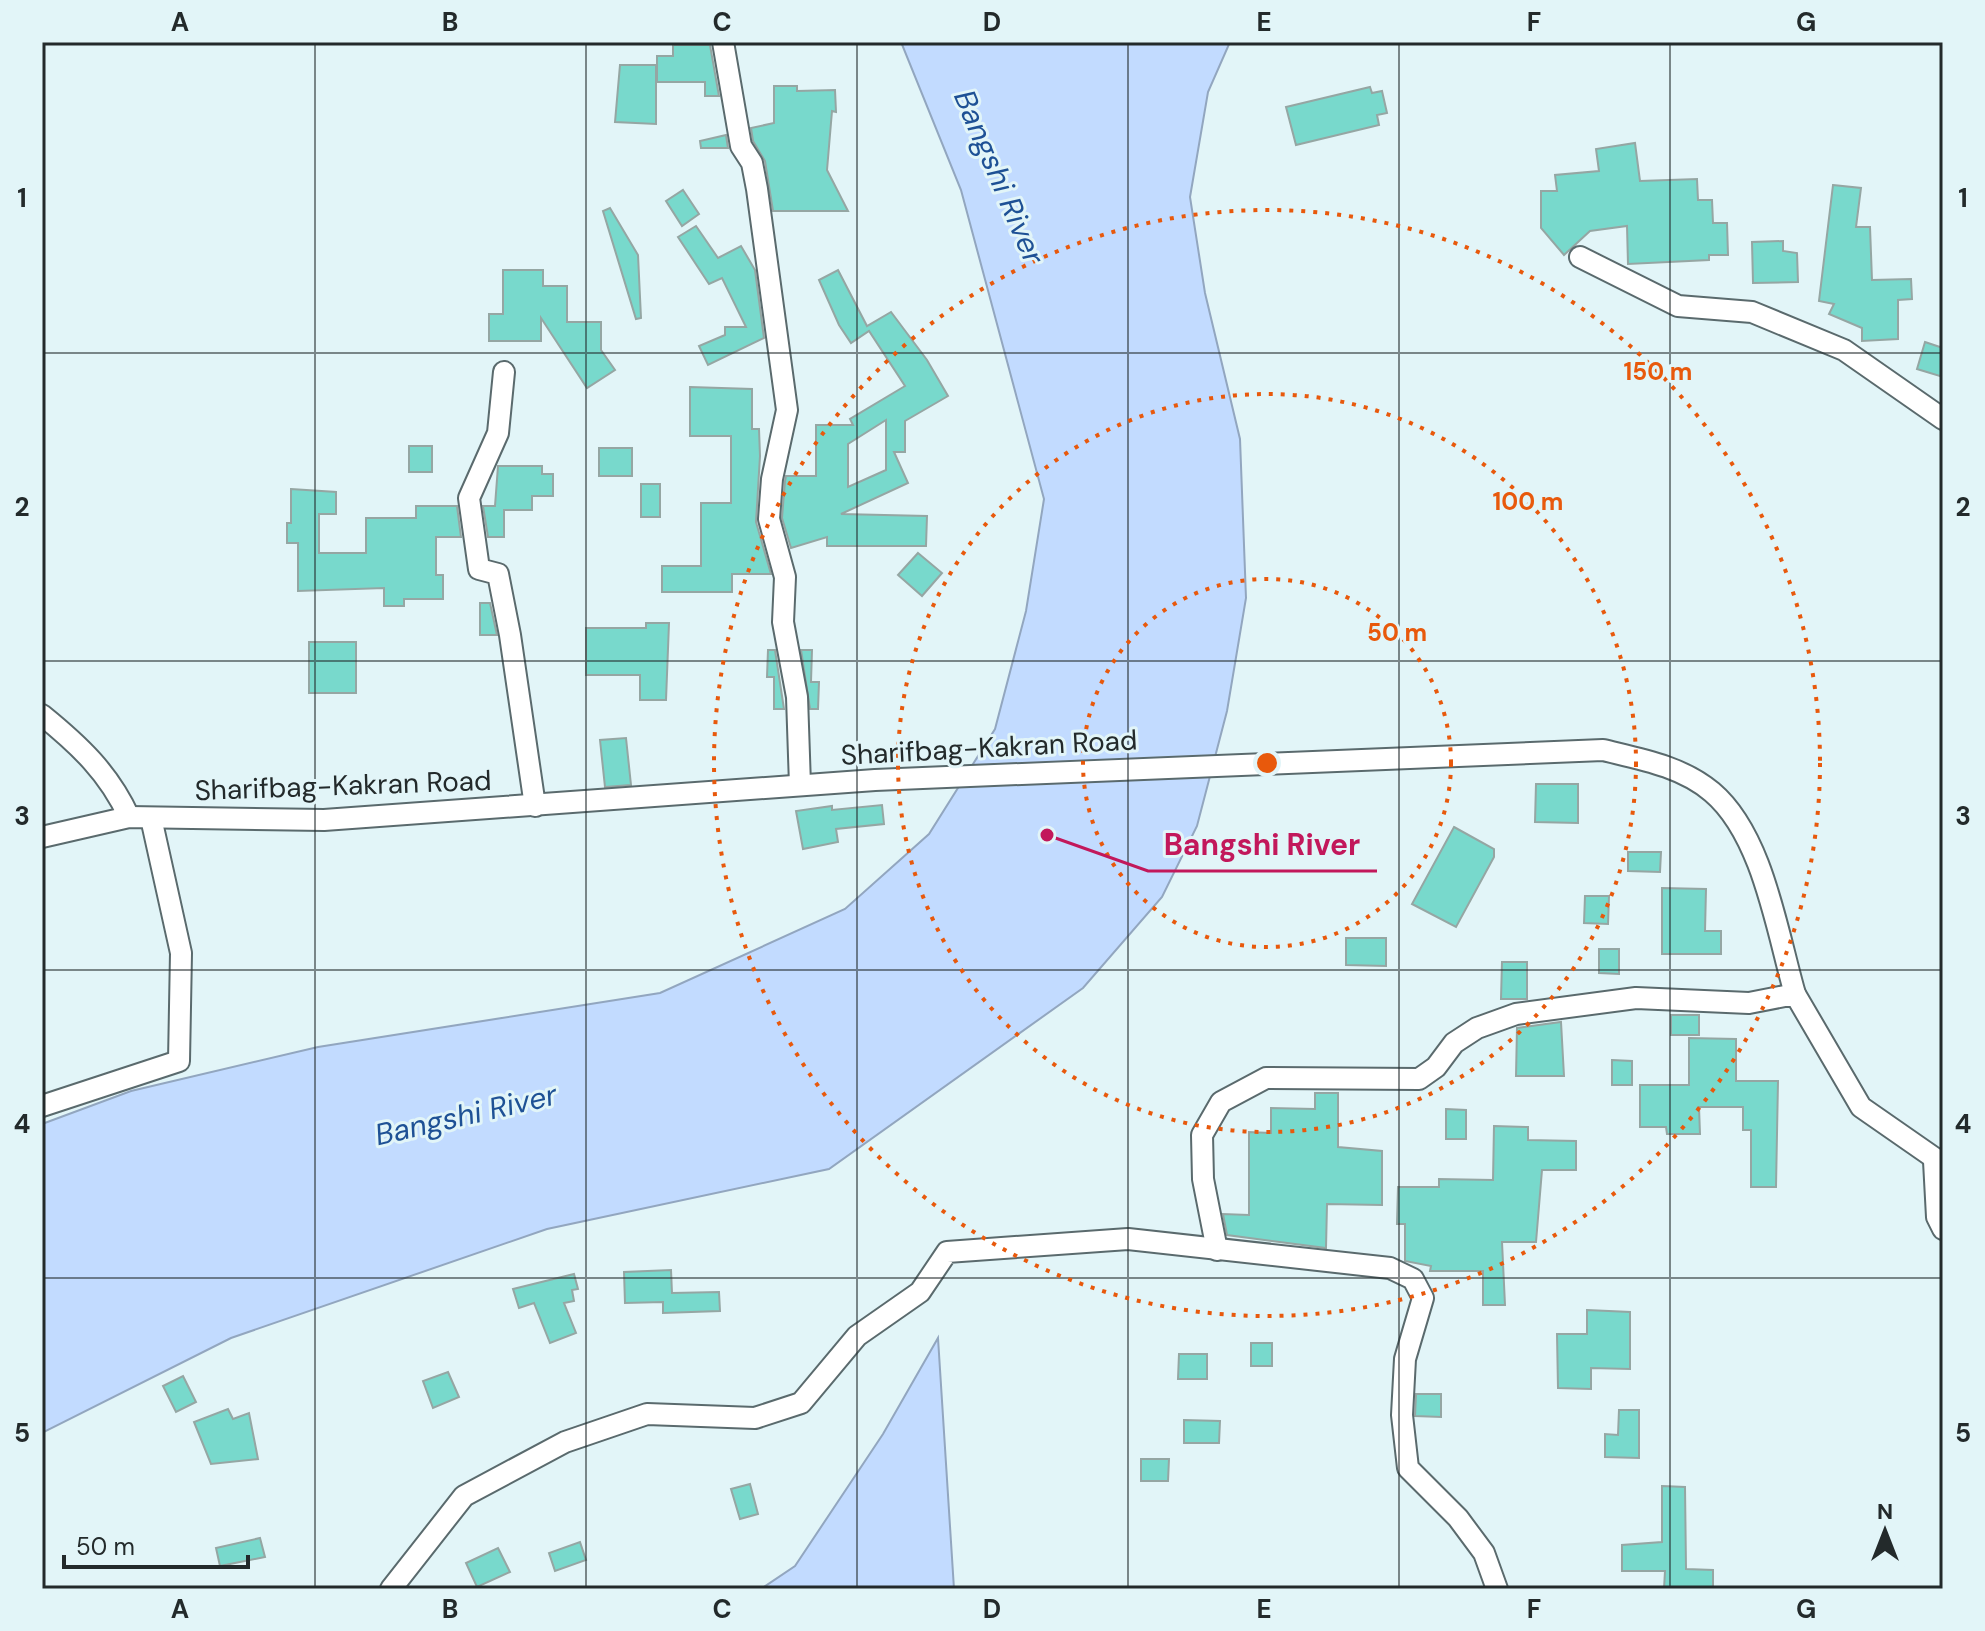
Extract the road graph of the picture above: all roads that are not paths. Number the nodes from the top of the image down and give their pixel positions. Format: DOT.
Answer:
graph roads {
  1 [pos="723,42"];
  2 [pos="1580,257"];
  3 [pos="504,372"];
  4 [pos="1943,419"];
  5 [pos="42,715"];
  6 [pos="800,785"];
  7 [pos="535,806"];
  8 [pos="129,817"];
  9 [pos="151,818"];
  10 [pos="42,837"];
  11 [pos="1795,994"];
  12 [pos="42,1106"];
  13 [pos="1938,1163"];
  14 [pos="1943,1229"];
  15 [pos="1217,1250"];
  16 [pos="391,1589"];
  17 [pos="1497,1589"];
  1 -- 6 [label="street"];
  2 -- 4 [label="street"];
  3 -- 7 [label="street"];
  5 -- 8 [label="street"];
  6 -- 7 [label="street, Sharifbag-Kakran Road"];
  6 -- 11 [label="street, Sharifbag-Kakran Road"];
  7 -- 9 [label="street, Sharifbag-Kakran Road"];
  8 -- 9 [label="street, Sharifbag-Kakran Road"];
  8 -- 10 [label="street, Sharifbag-Kakran Road"];
  9 -- 12 [label="street"];
  11 -- 13 [label="street, Sharifbag-Kakran Road"];
  11 -- 15 [label="street"];
  13 -- 14 [label="street"];
  15 -- 16 [label="street"];
  15 -- 17 [label="street"];
}
